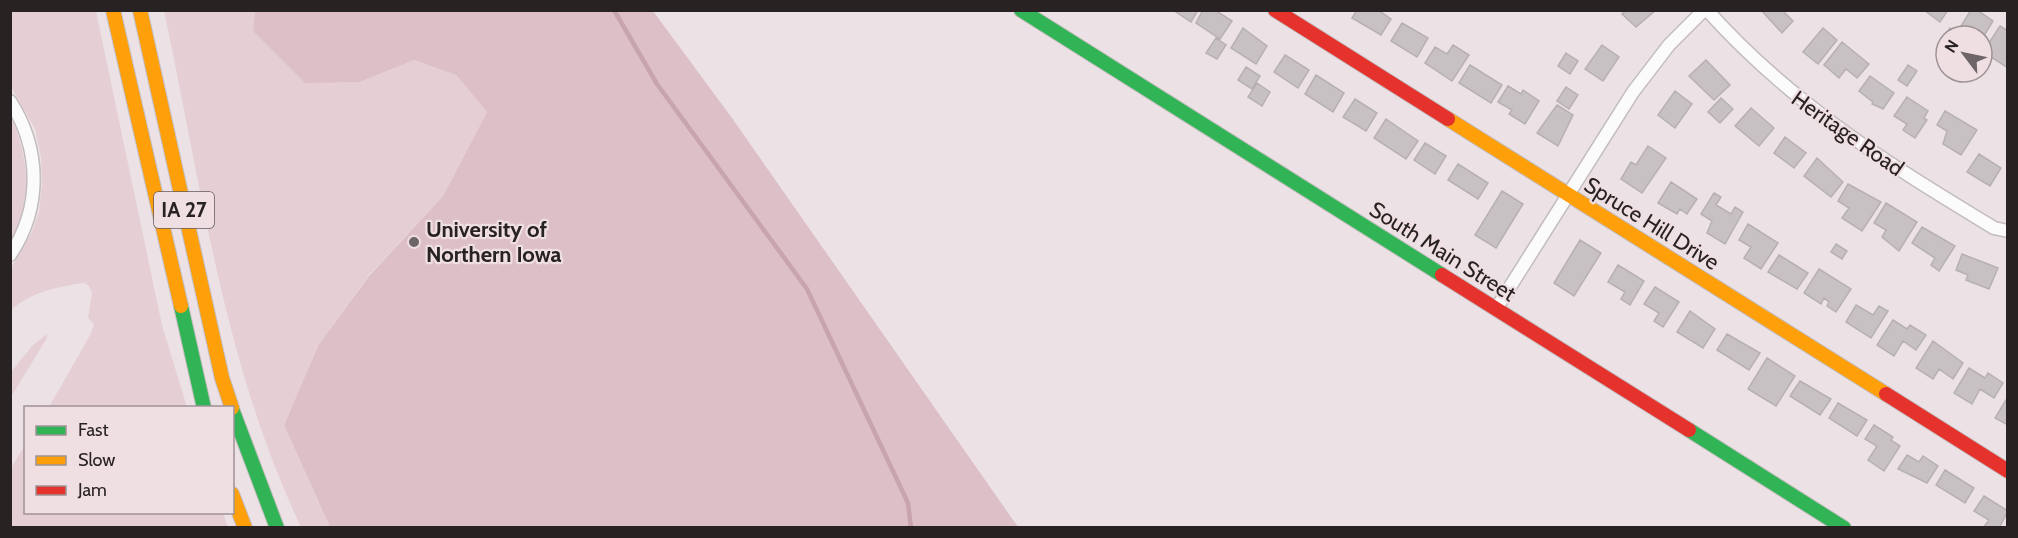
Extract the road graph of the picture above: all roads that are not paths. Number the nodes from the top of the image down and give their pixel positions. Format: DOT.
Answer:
graph roads {
  1 [pos="113,10"];
  2 [pos="140,10"];
  3 [pos="1020,10"];
  4 [pos="1275,10"];
  5 [pos="1706,10"];
  6 [pos="10,101"];
  7 [pos="1568,195"];
  8 [pos="2007,231"];
  9 [pos="10,255"];
  10 [pos="1496,309"];
  11 [pos="204,406"];
  12 [pos="231,406"];
  13 [pos="234,413"];
  14 [pos="2007,471"];
  15 [pos="234,499"];
  16 [pos="245,528"];
  17 [pos="277,528"];
  18 [pos="1844,528"];
  1 -- 11 [label="main road, IA 27"];
  2 -- 12 [label="main road, IA 27"];
  3 -- 10 [label="main road, South Main Street"];
  4 -- 7 [label="main road, Spruce Hill Drive"];
  5 -- 7 [label="street"];
  5 -- 8 [label="street, Heritage Road"];
  6 -- 9 [label="street"];
  7 -- 10 [label="street"];
  7 -- 14 [label="main road, Spruce Hill Drive"];
  10 -- 18 [label="main road, South Main Street"];
  13 -- 17 [label="main road, IA 27"];
  15 -- 16 [label="main road"];
}
